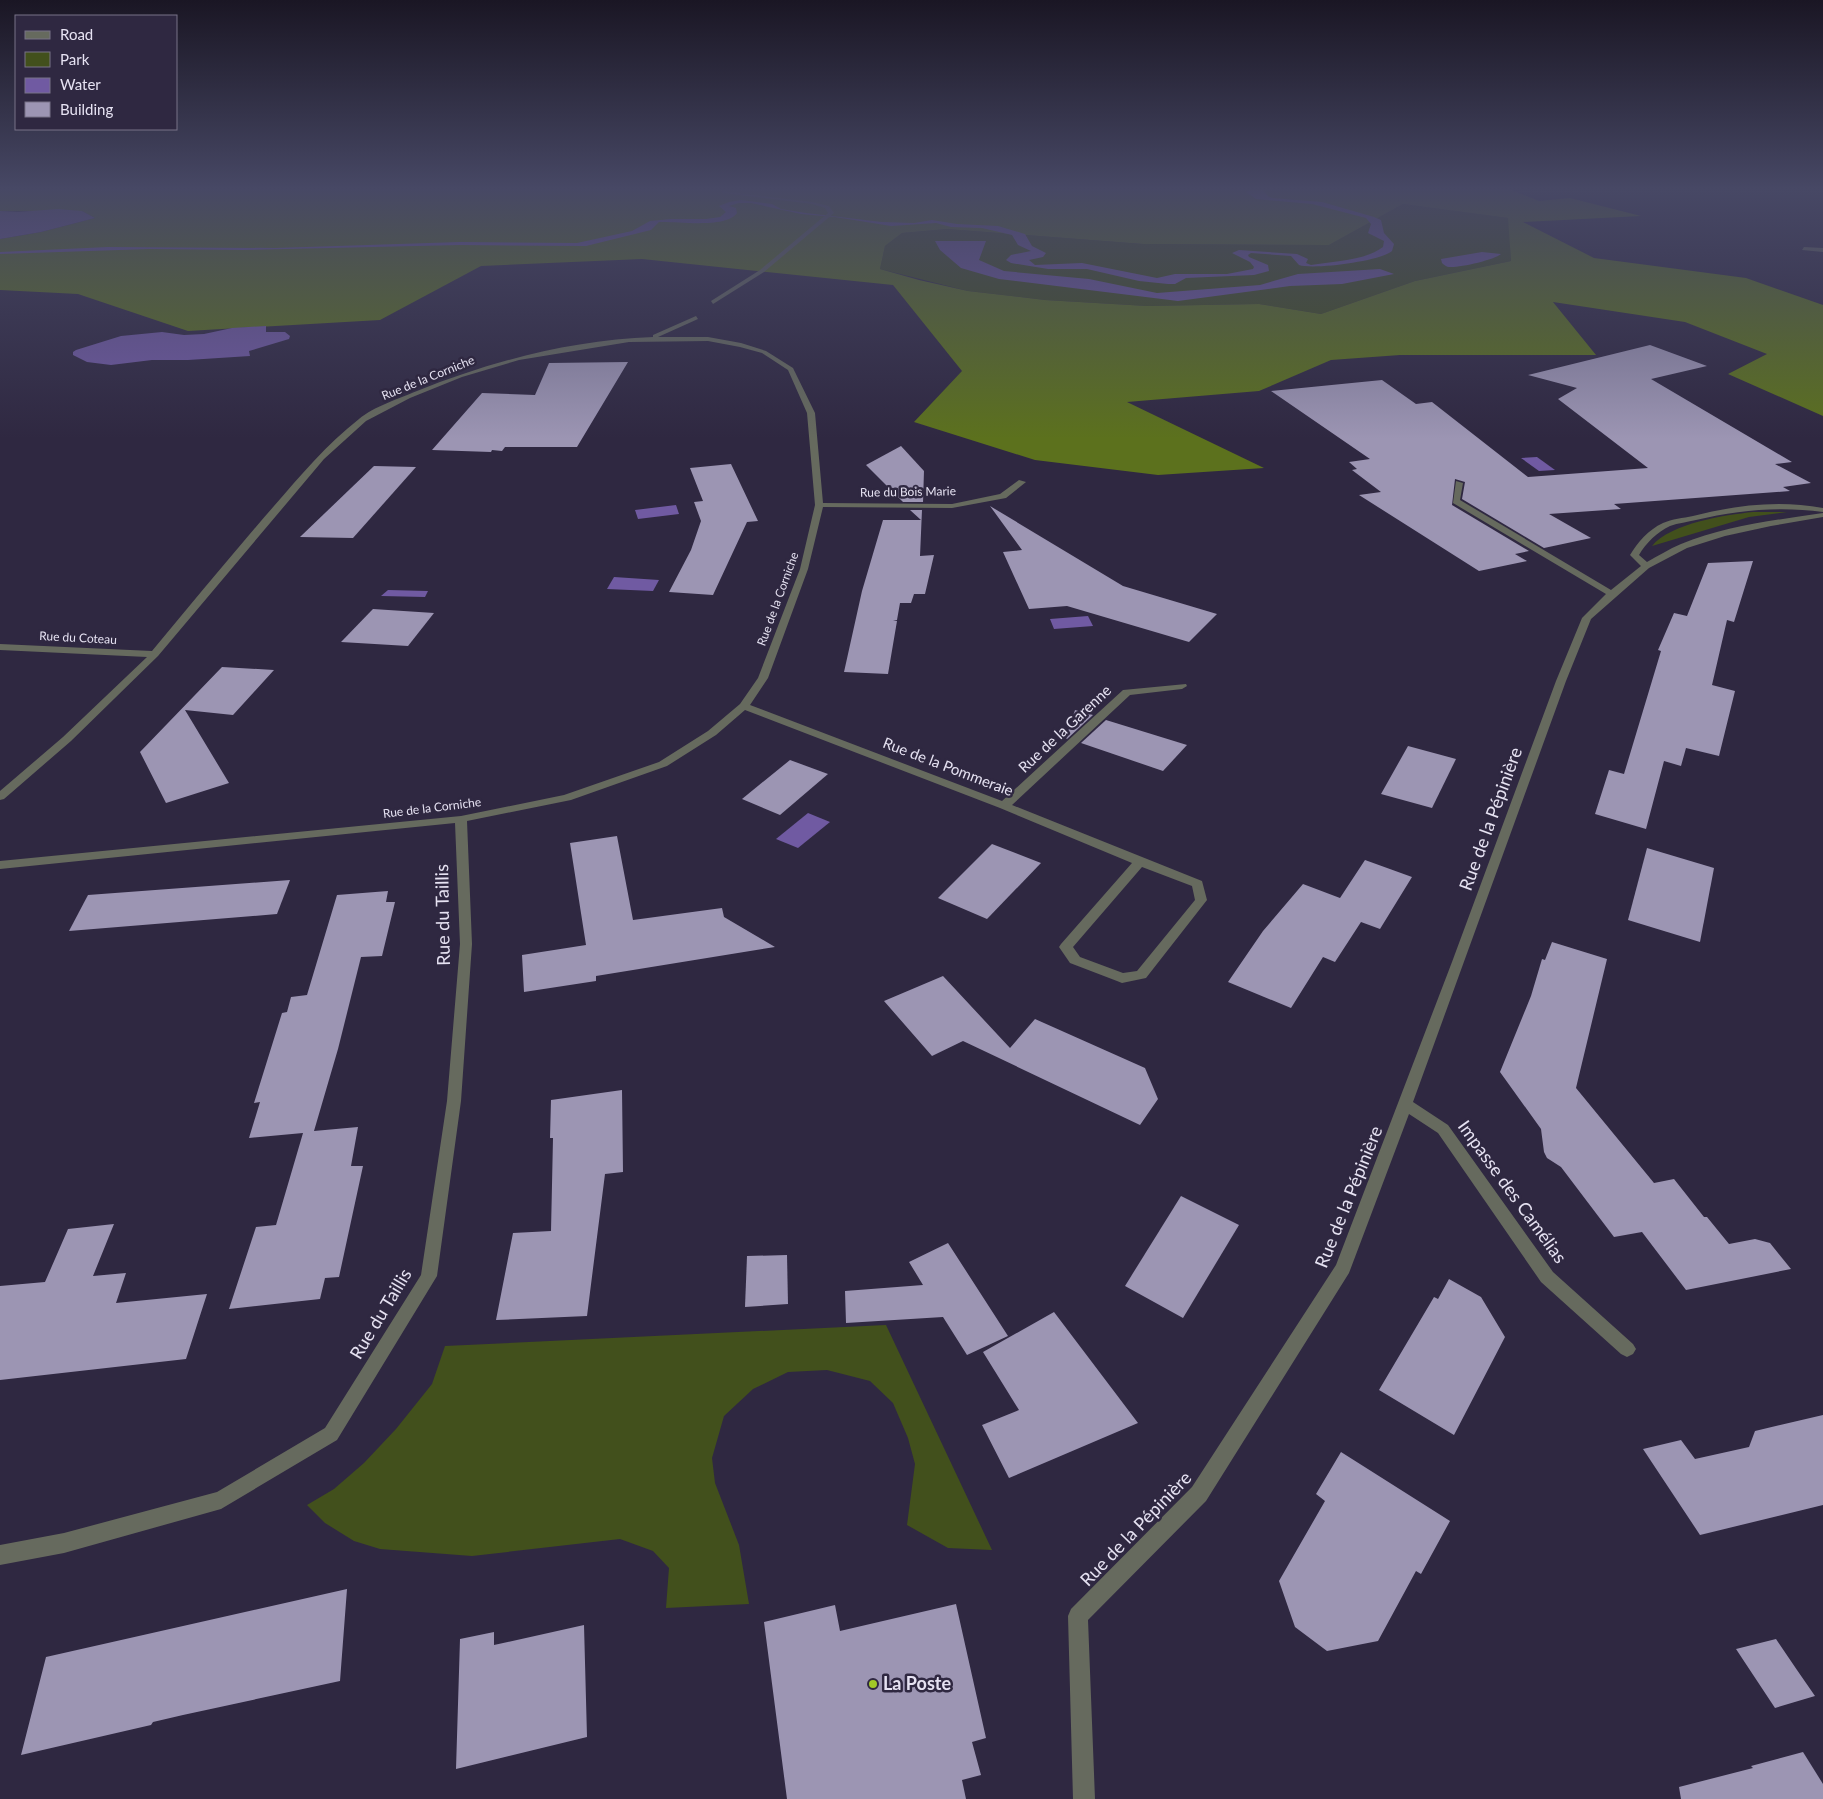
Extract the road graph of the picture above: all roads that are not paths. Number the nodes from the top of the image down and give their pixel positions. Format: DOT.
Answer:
graph roads {
  1 [pos="763,271"];
  2 [pos="713,302"];
  3 [pos="696,318"];
  4 [pos="648,339"];
  5 [pos="1022,482"];
  6 [pos="1459,483"];
  7 [pos="819,505"];
  8 [pos="1823,510"];
  9 [pos="1823,514"];
  10 [pos="1646,566"];
  11 [pos="1612,594"];
  12 [pos="0,647"];
  13 [pos="156,654"];
  14 [pos="1182,686"];
  15 [pos="744,706"];
  16 [pos="0,797"];
  17 [pos="1004,806"];
  18 [pos="461,820"];
  19 [pos="1140,862"];
  20 [pos="0,865"];
  21 [pos="1406,1105"];
  22 [pos="1627,1349"];
  23 [pos="0,1555"];
  24 [pos="1084,1799"];
  1 -- 2 [label="street"];
  3 -- 4 [label="street"];
  4 -- 7 [label="street, Rue de la Corniche"];
  4 -- 13 [label="street, Rue de la Corniche"];
  5 -- 7 [label="street, Rue du Bois Marie"];
  6 -- 11 [label="street"];
  7 -- 15 [label="street, Rue de la Corniche"];
  8 -- 10 [label="street"];
  9 -- 10 [label="street, Rue de la Pépinière"];
  10 -- 11 [label="street, Rue de la Pépinière"];
  11 -- 21 [label="street, Rue de la Pépinière"];
  12 -- 13 [label="street, Rue du Coteau"];
  13 -- 16 [label="street, Rue de la Corniche"];
  14 -- 17 [label="street, Rue de la Garenne"];
  15 -- 17 [label="street, Rue de la Pommeraie"];
  15 -- 18 [label="street, Rue de la Corniche"];
  17 -- 19 [label="street, Rue de la Pommeraie"];
  18 -- 20 [label="street, Rue de la Corniche"];
  18 -- 23 [label="street, Rue du Taillis"];
  19 -- 19 [label="street, Rue de la Pommeraie"];
  21 -- 22 [label="street, Impasse des Camélias"];
  21 -- 24 [label="street, Rue de la Pépinière"];
}
